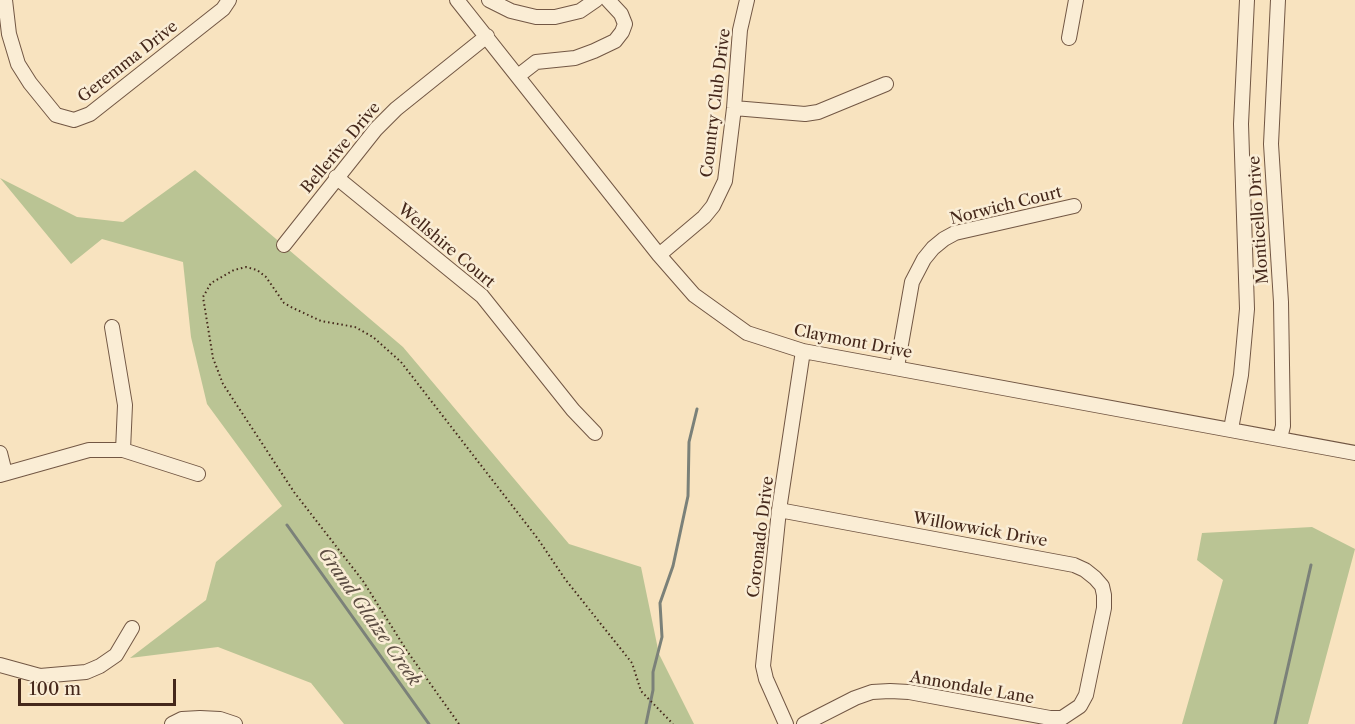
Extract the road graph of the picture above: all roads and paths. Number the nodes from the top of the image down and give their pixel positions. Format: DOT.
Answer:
graph roads {
  1 [pos="5,0"];
  2 [pos="229,0"];
  3 [pos="458,0"];
  4 [pos="483,0"];
  5 [pos="489,0"];
  6 [pos="596,0"];
  7 [pos="608,0"];
  8 [pos="747,0"];
  9 [pos="1076,0"];
  10 [pos="1247,0"];
  11 [pos="1278,0"];
  12 [pos="468,13"];
  13 [pos="487,36"];
  14 [pos="1069,38"];
  15 [pos="518,76"];
  16 [pos="886,84"];
  17 [pos="734,108"];
  18 [pos="336,177"];
  19 [pos="1074,206"];
  20 [pos="284,245"];
  21 [pos="659,255"];
  22 [pos="112,327"];
  23 [pos="803,351"];
  24 [pos="897,367"];
  25 [pos="1231,429"];
  26 [pos="594,433"];
  27 [pos="1281,438"];
  28 [pos="123,450"];
  29 [pos="0,453"];
  30 [pos="1355,453"];
  31 [pos="2,474"];
  32 [pos="198,474"];
  33 [pos="779,510"];
  34 [pos="132,628"];
  35 [pos="1095,651"];
  36 [pos="0,665"];
  37 [pos="172,724"];
  38 [pos="235,724"];
  39 [pos="459,724"];
  40 [pos="673,724"];
  41 [pos="786,724"];
  42 [pos="804,724"];
  1 -- 2 [label="street, Geremma Drive"];
  3 -- 12 [label="street, Claymont Drive"];
  4 -- 12 [label="street"];
  5 -- 6 [label="street"];
  7 -- 15 [label="street"];
  8 -- 17 [label="street, Country Club Drive"];
  9 -- 14 [label="street"];
  10 -- 25 [label="street, Monticello Drive"];
  11 -- 27 [label="street, Monticello Drive"];
  12 -- 13 [label="street, Claymont Drive"];
  13 -- 15 [label="street, Claymont Drive"];
  13 -- 18 [label="street, Bellerive Drive"];
  15 -- 21 [label="street, Claymont Drive"];
  16 -- 17 [label="street"];
  17 -- 21 [label="street, Country Club Drive"];
  18 -- 20 [label="street, Bellerive Drive"];
  18 -- 26 [label="street, Wellshire Court"];
  19 -- 24 [label="street, Norwich Court"];
  21 -- 23 [label="street, Claymont Drive"];
  22 -- 28 [label="street"];
  23 -- 24 [label="street, Claymont Drive"];
  23 -- 33 [label="street, Coronado Drive"];
  24 -- 25 [label="street, Claymont Drive"];
  25 -- 27 [label="street, Claymont Drive"];
  27 -- 30 [label="street, Claymont Drive"];
  28 -- 31 [label="street"];
  28 -- 32 [label="street"];
  29 -- 31 [label="street"];
  33 -- 35 [label="street, Willowwick Drive"];
  33 -- 41 [label="street, Coronado Drive"];
  34 -- 36 [label="street"];
  35 -- 42 [label="street, Annondale Lane"];
  37 -- 38 [label="street"];
  39 -- 40 [label="path"];
}
